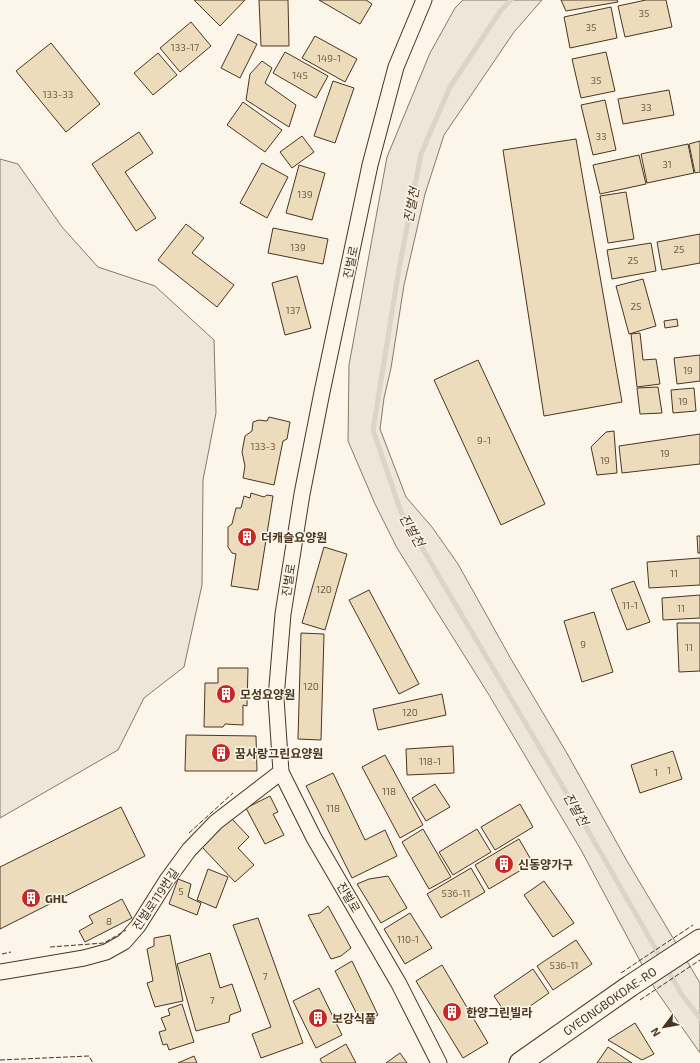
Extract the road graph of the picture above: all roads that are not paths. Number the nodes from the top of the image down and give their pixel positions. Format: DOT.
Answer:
graph roads {
  1 [pos="424,0"];
  2 [pos="281,772"];
  3 [pos="700,940"];
  4 [pos="0,972"];
  5 [pos="439,1063"];
  6 [pos="520,1063"];
  1 -- 2 [label="street, 진벌로"];
  2 -- 4 [label="street, 진벌로119번길"];
  2 -- 5 [label="street, 진벌로"];
  3 -- 6 [label="street, GYEONGBOKDAE-RO"];
}
